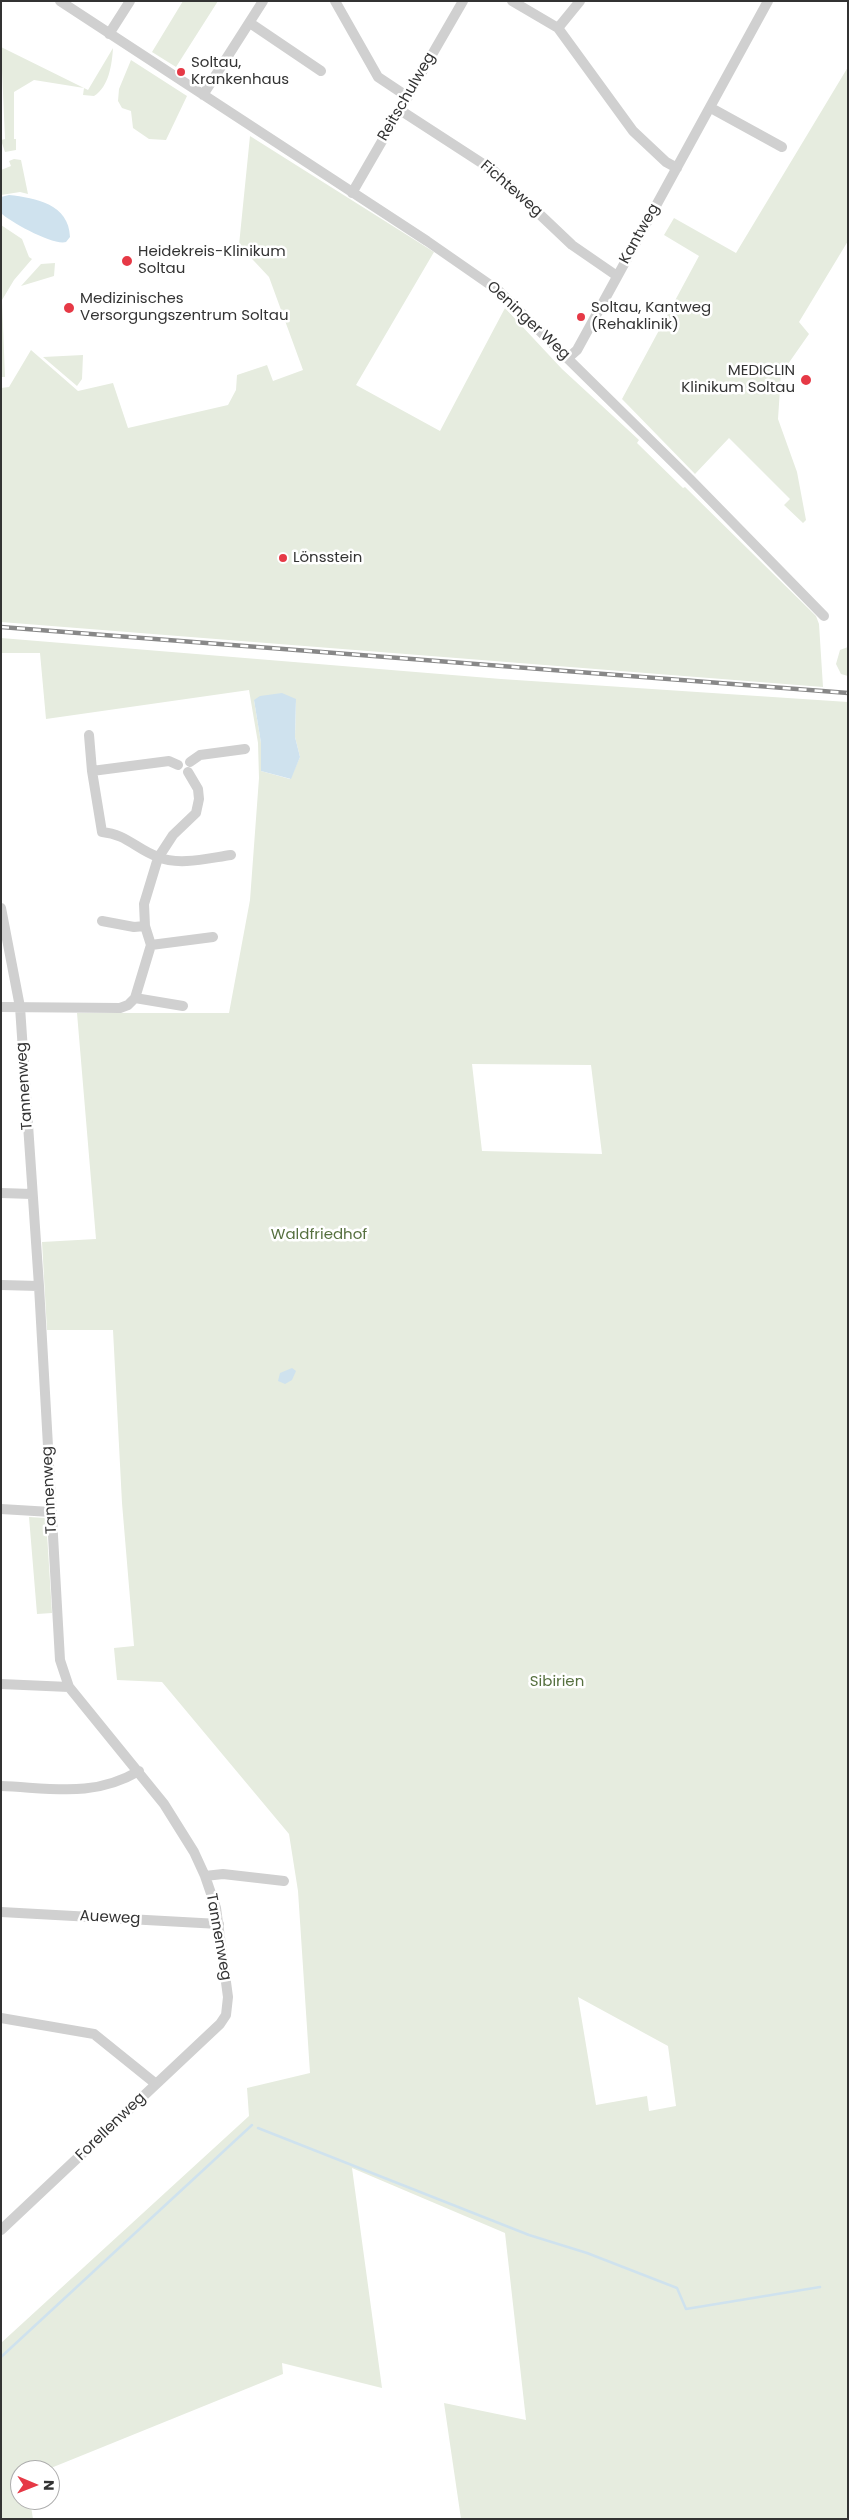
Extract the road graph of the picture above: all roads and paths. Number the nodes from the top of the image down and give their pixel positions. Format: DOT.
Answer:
graph roads {
  1 [pos="60,1"];
  2 [pos="130,1"];
  3 [pos="263,1"];
  4 [pos="335,1"];
  5 [pos="463,1"];
  6 [pos="512,1"];
  7 [pos="580,1"];
  8 [pos="768,1"];
  9 [pos="250,22"];
  10 [pos="558,28"];
  11 [pos="109,34"];
  12 [pos="321,71"];
  13 [pos="203,95"];
  14 [pos="408,97"];
  15 [pos="710,108"];
  16 [pos="400,110"];
  17 [pos="782,147"];
  18 [pos="677,168"];
  19 [pos="352,193"];
  20 [pos="617,276"];
  21 [pos="568,358"];
  22 [pos="824,616"];
  23 [pos="89,735"];
  24 [pos="245,749"];
  25 [pos="189,767"];
  26 [pos="92,771"];
  27 [pos="231,855"];
  28 [pos="158,858"];
  29 [pos="1,908"];
  30 [pos="102,921"];
  31 [pos="145,926"];
  32 [pos="213,937"];
  33 [pos="151,945"];
  34 [pos="135,998"];
  35 [pos="183,1006"];
  36 [pos="1,1007"];
  37 [pos="20,1007"];
  38 [pos="1,1193"];
  39 [pos="32,1194"];
  40 [pos="1,1285"];
  41 [pos="39,1286"];
  42 [pos="1,1509"];
  43 [pos="51,1512"];
  44 [pos="1,1684"];
  45 [pos="69,1686"];
  46 [pos="139,1771"];
  47 [pos="1,1786"];
  48 [pos="205,1876"];
  49 [pos="284,1881"];
  50 [pos="1,1912"];
  51 [pos="219,1924"];
  52 [pos="1,2018"];
  53 [pos="220,2024"];
  54 [pos="156,2084"];
  55 [pos="1,2230"];
  1 -- 11 [label="street, Oeninger Weg"];
  2 -- 11 [label="street"];
  3 -- 9 [label="street"];
  4 -- 14 [label="street"];
  5 -- 14 [label="street, Reitschulweg"];
  6 -- 10 [label="street"];
  7 -- 10 [label="street"];
  8 -- 15 [label="street, Kantweg"];
  9 -- 12 [label="street"];
  9 -- 13 [label="street"];
  10 -- 18 [label="street"];
  11 -- 13 [label="street, Oeninger Weg"];
  13 -- 19 [label="street, Oeninger Weg"];
  14 -- 16 [label="street, Reitschulweg"];
  15 -- 17 [label="street"];
  15 -- 18 [label="street, Kantweg"];
  16 -- 19 [label="street, Reitschulweg"];
  16 -- 20 [label="street, Fichteweg"];
  18 -- 20 [label="street, Kantweg"];
  19 -- 21 [label="street, Oeninger Weg"];
  20 -- 21 [label="street, Kantweg"];
  21 -- 22 [label="street, Oeninger Weg"];
  23 -- 26 [label="street"];
  24 -- 25 [label="street"];
  25 -- 26 [label="street"];
  25 -- 28 [label="street"];
  26 -- 28 [label="street"];
  27 -- 28 [label="street"];
  28 -- 31 [label="street"];
  29 -- 37 [label="street, Tannenweg"];
  30 -- 31 [label="street"];
  31 -- 33 [label="street"];
  32 -- 33 [label="street"];
  33 -- 34 [label="street"];
  34 -- 35 [label="street"];
  34 -- 37 [label="street"];
  36 -- 37 [label="street"];
  37 -- 39 [label="street, Tannenweg"];
  38 -- 39 [label="street"];
  39 -- 41 [label="street, Tannenweg"];
  40 -- 41 [label="street"];
  41 -- 43 [label="street, Tannenweg"];
  42 -- 43 [label="street"];
  43 -- 45 [label="street, Tannenweg"];
  44 -- 45 [label="street"];
  45 -- 46 [label="street, Tannenweg"];
  46 -- 47 [label="street"];
  46 -- 48 [label="street, Tannenweg"];
  48 -- 49 [label="street"];
  48 -- 51 [label="street, Tannenweg"];
  50 -- 51 [label="street, Aueweg"];
  51 -- 53 [label="street, Tannenweg"];
  52 -- 54 [label="street"];
  53 -- 54 [label="street, Forellenweg"];
  54 -- 55 [label="street, Forellenweg"];
}
